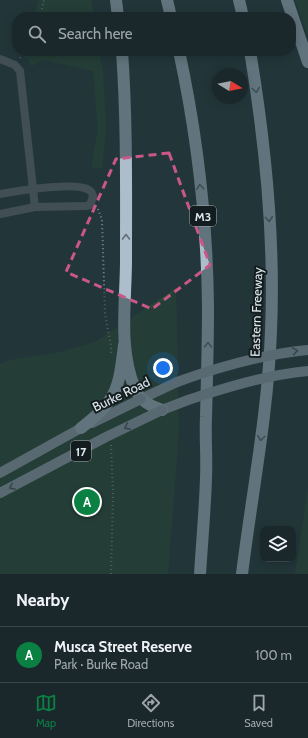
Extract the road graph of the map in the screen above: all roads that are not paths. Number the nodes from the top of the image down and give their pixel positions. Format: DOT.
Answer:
graph roads {
  1 [pos="116,0"];
  2 [pos="167,0"];
  3 [pos="239,0"];
  4 [pos="287,0"];
  5 [pos="117,12"];
  6 [pos="170,12"];
  7 [pos="242,12"];
  8 [pos="291,12"];
  9 [pos="296,27"];
  10 [pos="122,56"];
  11 [pos="180,56"];
  12 [pos="251,56"];
  13 [pos="0,60"];
  14 [pos="308,62"];
  15 [pos="32,188"];
  16 [pos="0,194"];
  17 [pos="35,207"];
  18 [pos="0,214"];
  19 [pos="124,345"];
  20 [pos="308,350"];
  21 [pos="308,371"];
  22 [pos="141,398"];
  23 [pos="162,410"];
  24 [pos="81,428"];
  25 [pos="0,473"];
  26 [pos="0,493"];
  27 [pos="200,574"];
  28 [pos="242,574"];
  1 -- 5 [label="highway"];
  2 -- 6 [label="highway"];
  3 -- 7 [label="highway"];
  4 -- 8 [label="highway"];
  9 -- 14 [label="highway"];
  19 -- 10 [label="highway, one-way"];
  27 -- 11 [label="highway, M3, one-way"];
  12 -- 28 [label="highway, Eastern Freeway, one-way"];
  13 -- 15 [label="street"];
  15 -- 16 [label="street"];
  15 -- 17 [label="street"];
  15 -- 17 [label="street"];
  17 -- 18 [label="street"];
  19 -- 22 [label="highway, bridge"];
  19 -- 24 [label="highway, bridge"];
  22 -- 20 [label="main road, Burke Road / 17, one-way, bridge"];
  21 -- 23 [label="main road, 17, bridge"];
  22 -- 23 [label="highway"];
  22 -- 24 [label="main road, Burke Road / 17, bridge"];
  23 -- 26 [label="main road, 17, one-way, bridge"];
  24 -- 25 [label="main road, Burke Road / 17"];
}
